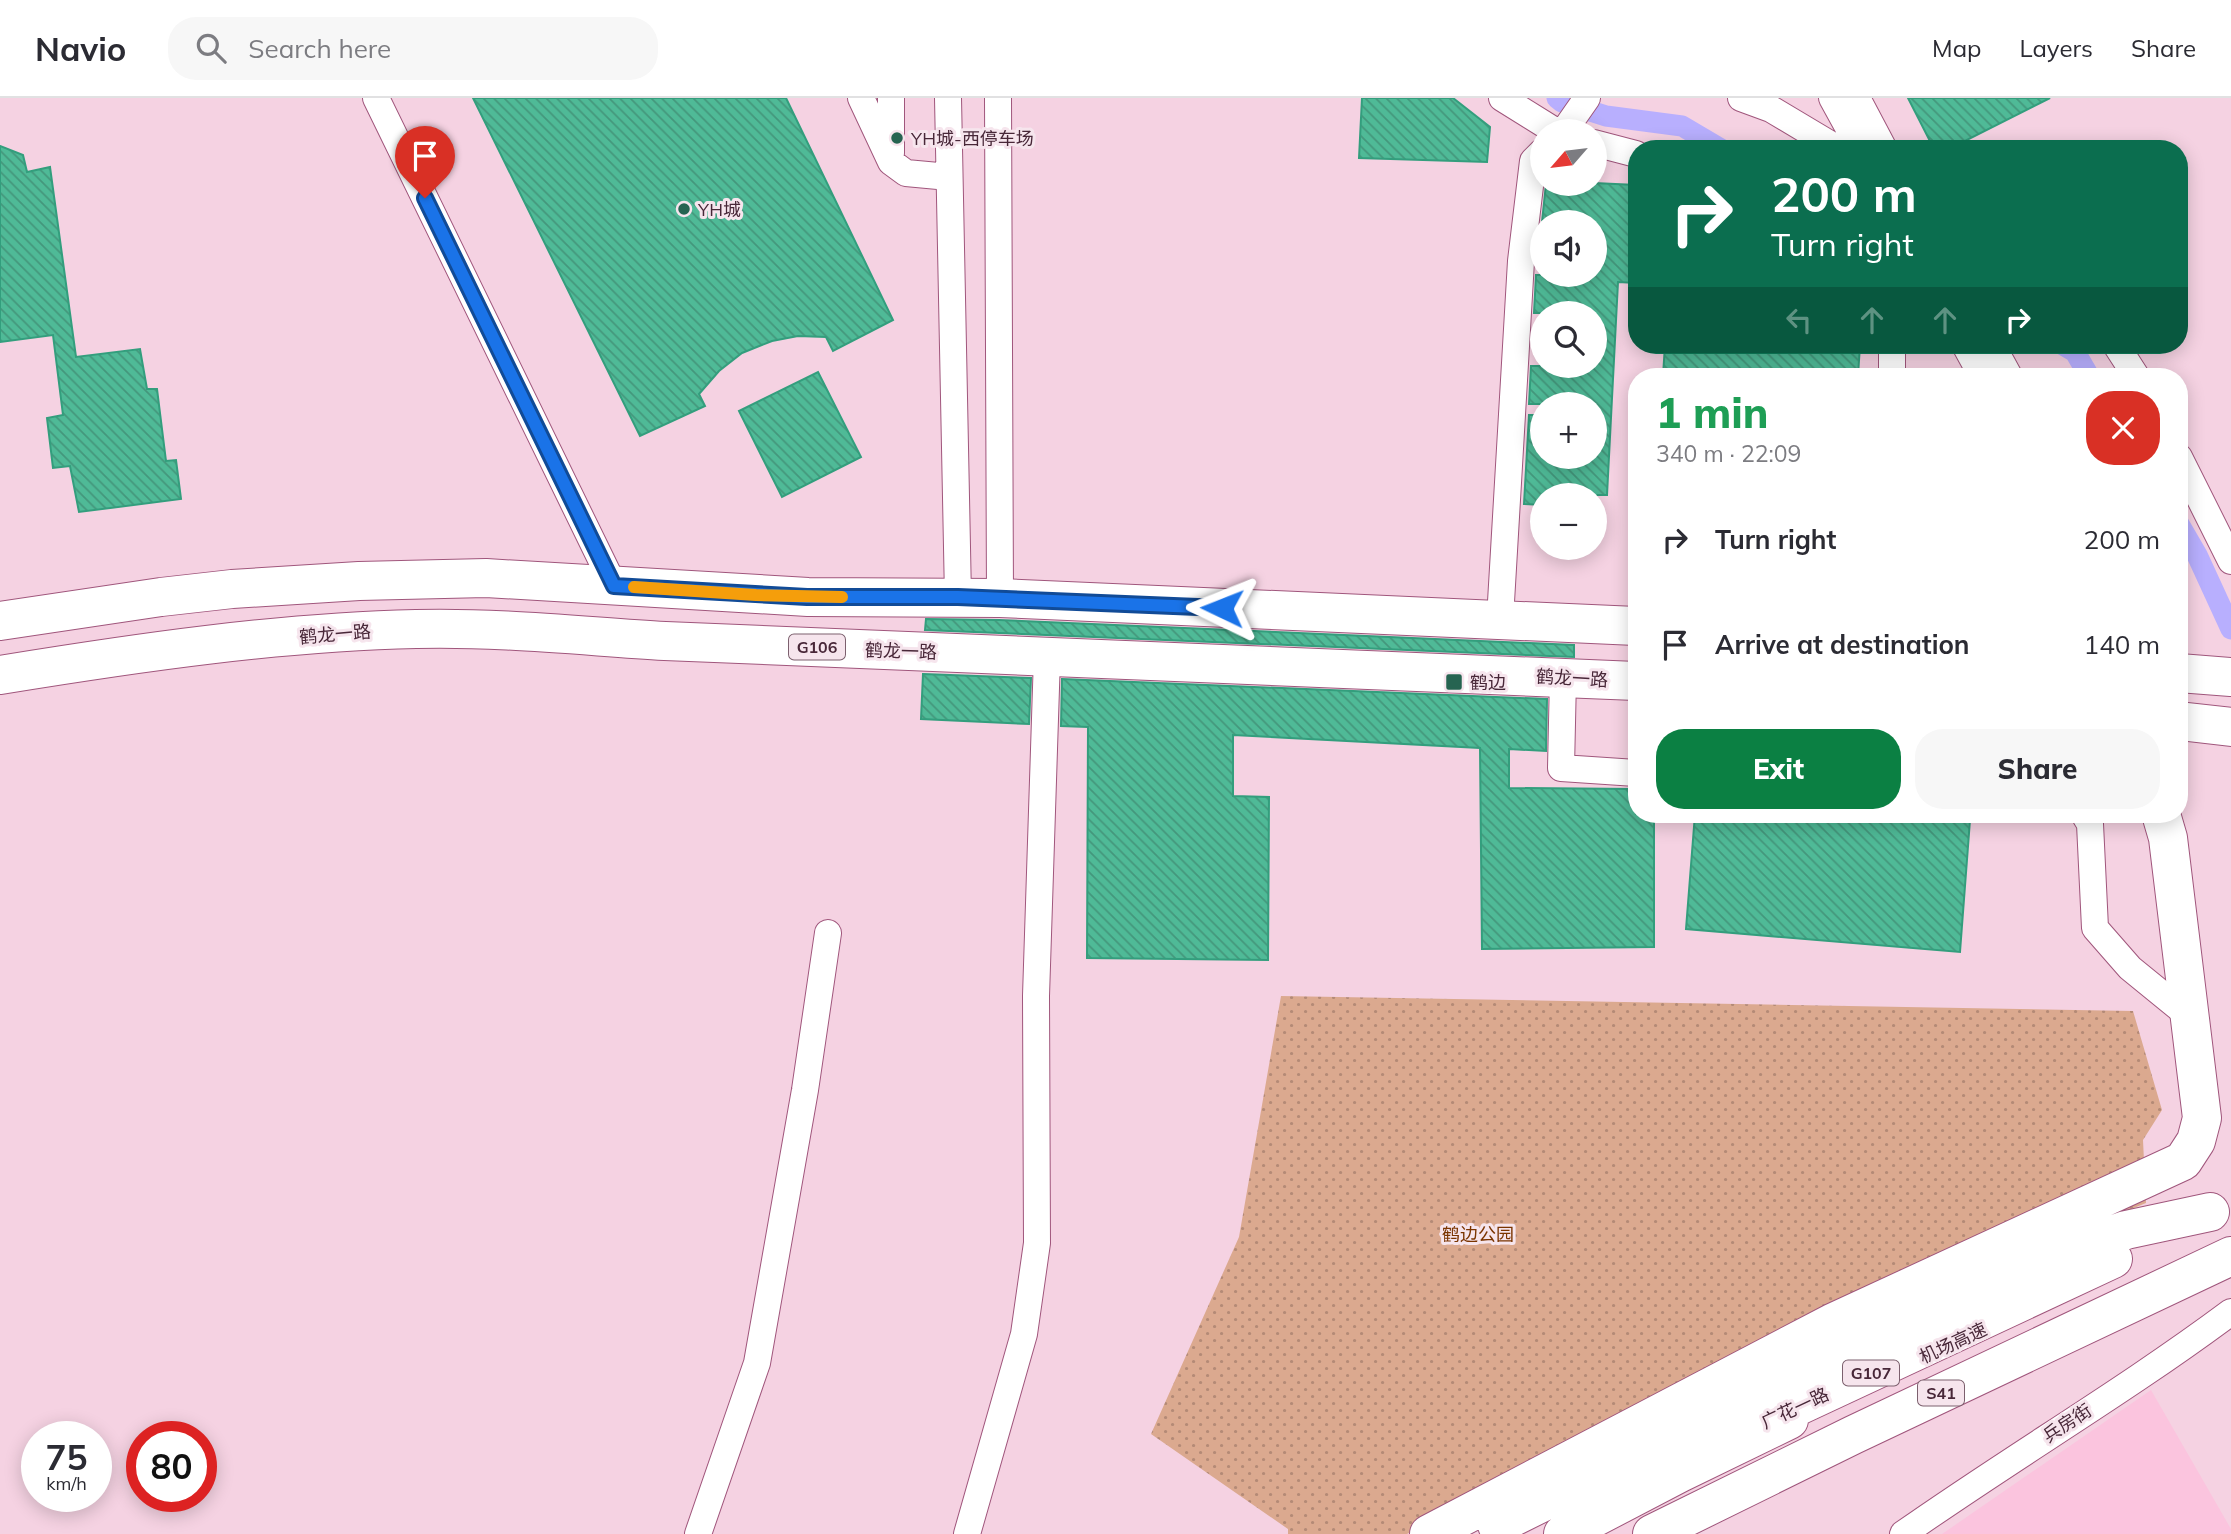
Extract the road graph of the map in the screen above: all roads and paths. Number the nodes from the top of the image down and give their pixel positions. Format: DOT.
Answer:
graph roads {
  1 [pos="376,98"];
  2 [pos="861,98"];
  3 [pos="891,98"];
  4 [pos="948,98"];
  5 [pos="998,98"];
  6 [pos="1502,98"];
  7 [pos="1587,98"];
  8 [pos="1741,98"];
  9 [pos="1832,98"];
  10 [pos="1857,98"];
  11 [pos="1536,119"];
  12 [pos="1572,119"];
  13 [pos="1823,140"];
  14 [pos="1855,140"];
  15 [pos="1879,140"];
  16 [pos="1607,146"];
  17 [pos="1628,152"];
  18 [pos="891,162"];
  19 [pos="949,177"];
  20 [pos="1530,186"];
  21 [pos="2188,475"];
  22 [pos="2231,561"];
  23 [pos="614,586"];
  24 [pos="958,597"];
  25 [pos="1000,598"];
  26 [pos="1500,619"];
  27 [pos="0,621"];
  28 [pos="1628,626"];
  29 [pos="1047,657"];
  30 [pos="0,675"];
  31 [pos="1563,678"];
  32 [pos="1628,681"];
  33 [pos="1628,772"];
  34 [pos="2089,823"];
  35 [pos="2164,823"];
  36 [pos="828,933"];
  37 [pos="2189,1016"];
  38 [pos="2183,1161"];
  39 [pos="2224,1209"];
  40 [pos="2126,1230"];
  41 [pos="2231,1256"];
  42 [pos="2231,1273"];
  43 [pos="2231,1312"];
  44 [pos="698,1534"];
  45 [pos="967,1534"];
  46 [pos="1429,1534"];
  47 [pos="1478,1534"];
  48 [pos="1533,1534"];
  49 [pos="1563,1534"];
  50 [pos="1652,1534"];
  51 [pos="1681,1534"];
  52 [pos="1903,1534"];
  1 -- 23 [label="street"];
  2 -- 18 [label="street"];
  3 -- 18 [label="street"];
  4 -- 19 [label="street"];
  5 -- 25 [label="street"];
  6 -- 11 [label="street"];
  7 -- 12 [label="street"];
  8 -- 13 [label="street"];
  9 -- 14 [label="street"];
  10 -- 15 [label="street"];
  16 -- 17 [label="street"];
  18 -- 19 [label="street"];
  19 -- 24 [label="street"];
  20 -- 26 [label="street"];
  21 -- 22 [label="street"];
  23 -- 24 [label="highway"];
  23 -- 27 [label="highway"];
  24 -- 25 [label="highway"];
  25 -- 26 [label="highway"];
  26 -- 28 [label="highway"];
  29 -- 30 [label="highway, 鹤龙一路 / G106"];
  29 -- 31 [label="highway, 鹤龙一路 / G106"];
  29 -- 45 [label="street"];
  31 -- 32 [label="highway, 鹤龙一路 / G106"];
  31 -- 33 [label="street"];
  34 -- 37 [label="street"];
  35 -- 37 [label="highway"];
  36 -- 44 [label="street"];
  37 -- 38 [label="highway"];
  38 -- 40 [label="highway"];
  38 -- 46 [label="highway"];
  39 -- 40 [label="highway"];
  39 -- 48 [label="highway, 广花一路 / G107"];
  39 -- 49 [label="highway, 机场高速 / S41"];
  40 -- 47 [label="highway"];
  41 -- 50 [label="highway, S41"];
  42 -- 51 [label="highway"];
  43 -- 52 [label="street, 兵房街"];
}
